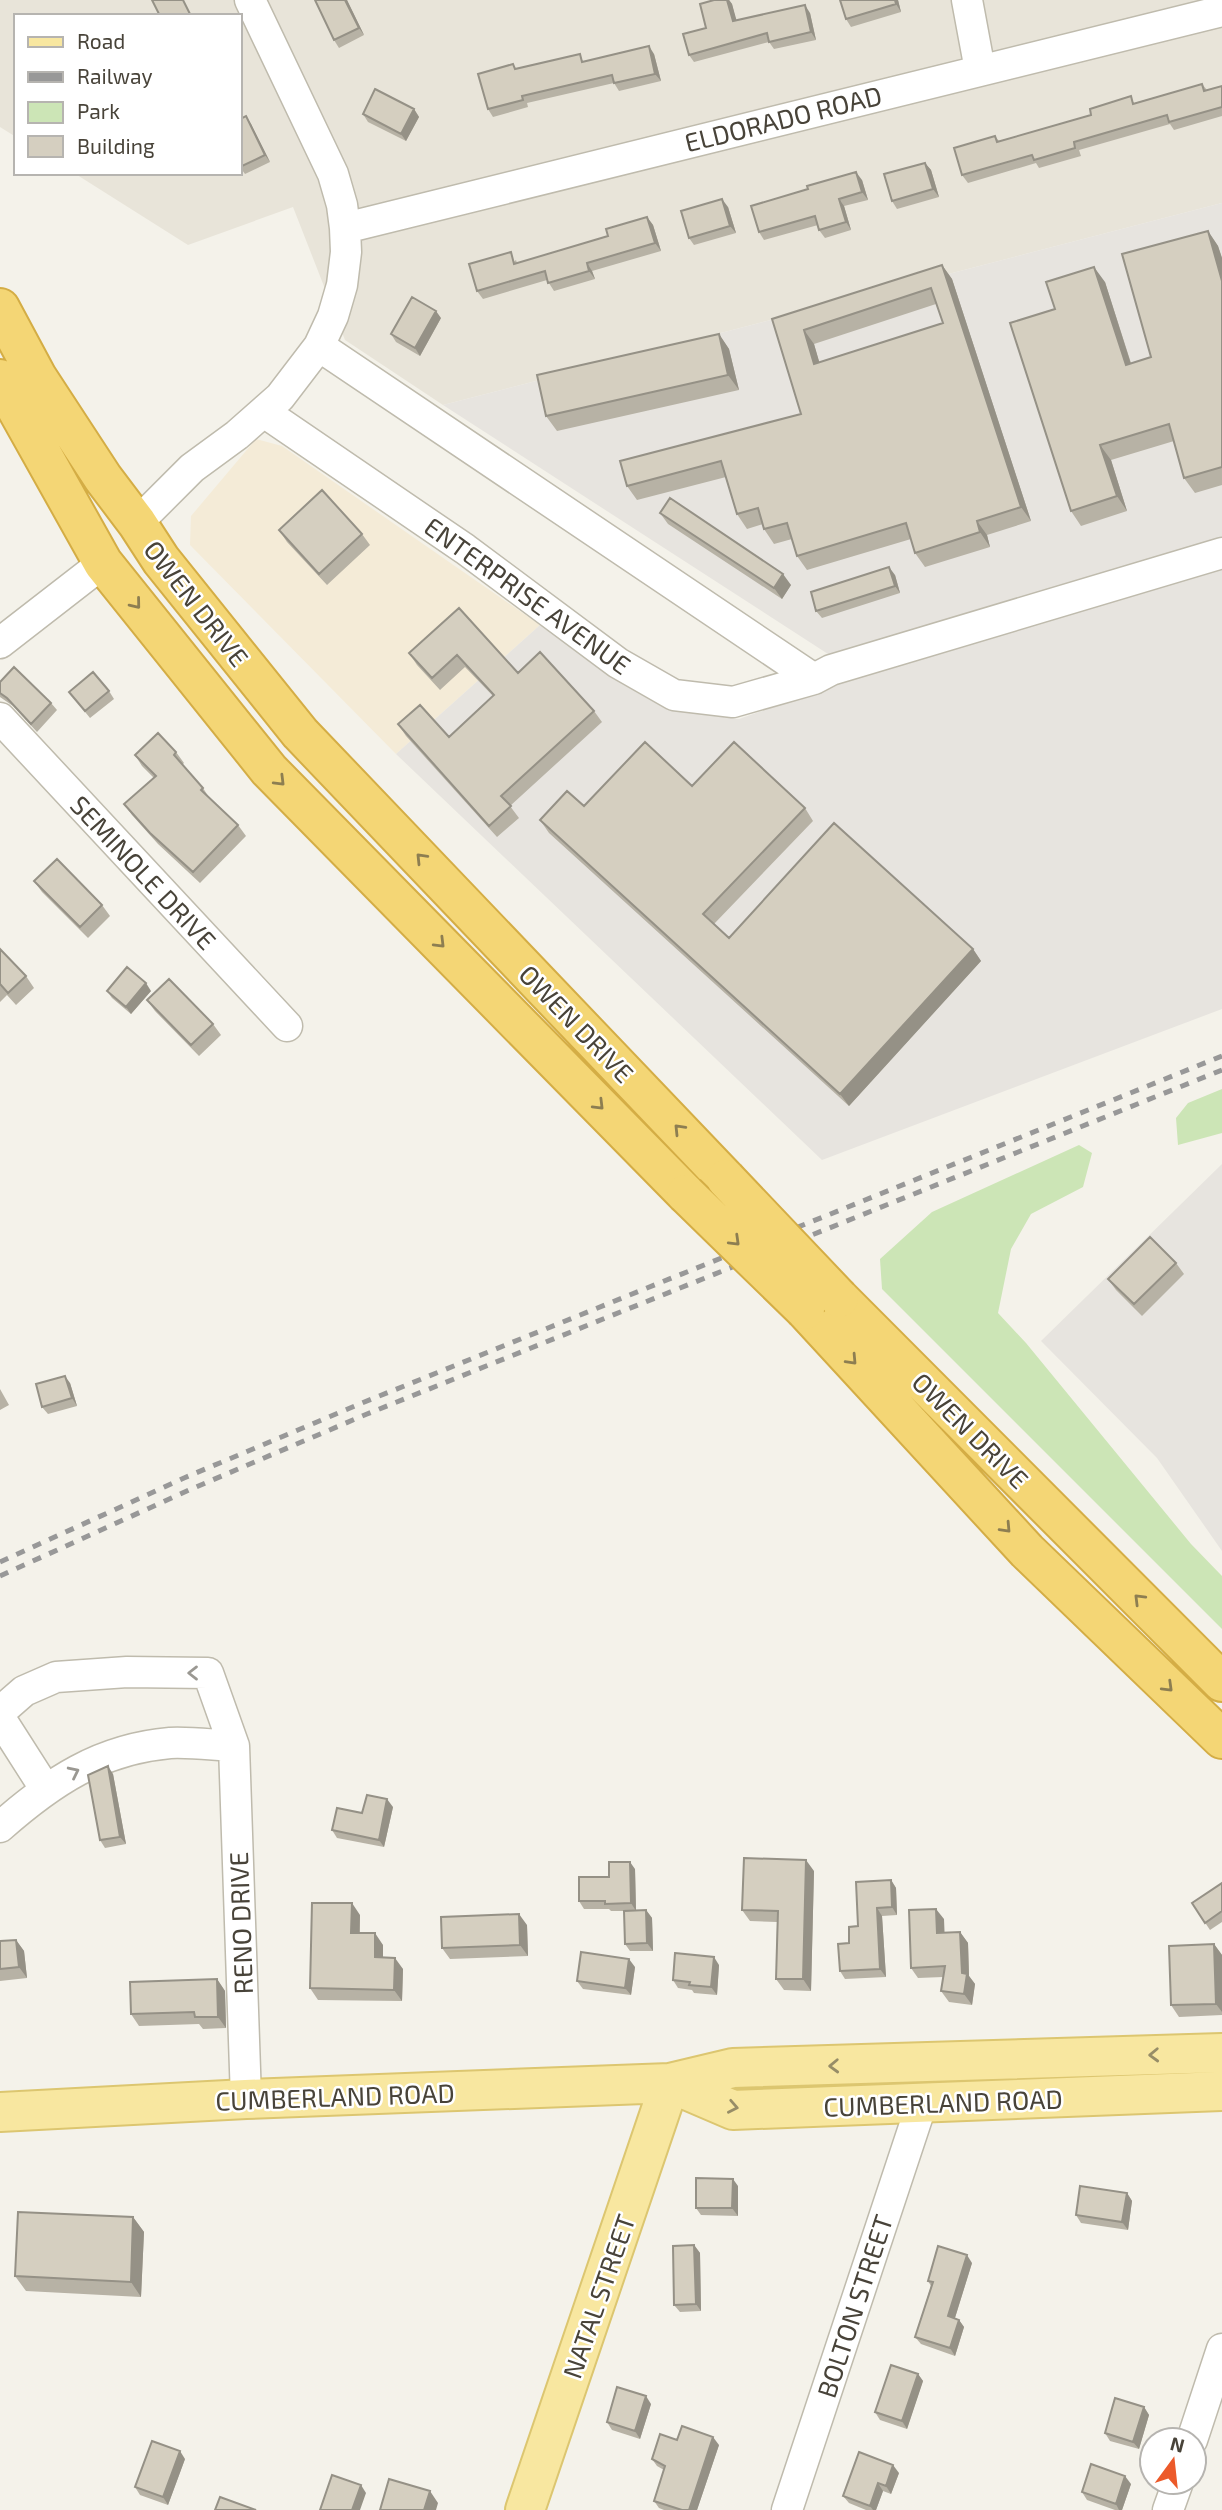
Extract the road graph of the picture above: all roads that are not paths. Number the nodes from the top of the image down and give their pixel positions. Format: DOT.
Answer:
graph roads {
  1 [pos="250,0"];
  2 [pos="967,0"];
  3 [pos="1222,11"];
  4 [pos="979,69"];
  5 [pos="345,228"];
  6 [pos="0,308"];
  7 [pos="319,346"];
  8 [pos="0,354"];
  9 [pos="0,379"];
  10 [pos="264,412"];
  11 [pos="137,523"];
  12 [pos="1222,554"];
  13 [pos="103,563"];
  14 [pos="0,643"];
  15 [pos="814,679"];
  16 [pos="0,718"];
  17 [pos="296,728"];
  18 [pos="287,1026"];
  19 [pos="822,1304"];
  20 [pos="1222,1682"];
  21 [pos="0,1715"];
  22 [pos="1222,1739"];
  23 [pos="234,1746"];
  24 [pos="46,1790"];
  25 [pos="0,1827"];
  26 [pos="1222,2053"];
  27 [pos="670,2083"];
  28 [pos="1222,2091"];
  29 [pos="246,2099"];
  30 [pos="922,2103"];
  31 [pos="0,2112"];
  32 [pos="1222,2349"];
  33 [pos="1197,2426"];
  34 [pos="525,2510"];
  35 [pos="787,2510"];
  1 -- 5 [label="street"];
  2 -- 4 [label="street"];
  3 -- 4 [label="street, ELDORADO ROAD"];
  4 -- 5 [label="street, ELDORADO ROAD"];
  5 -- 7 [label="street"];
  6 -- 11 [label="highway, OWEN DRIVE"];
  7 -- 10 [label="street"];
  7 -- 15 [label="street"];
  8 -- 11 [label="highway"];
  9 -- 13 [label="highway, OWEN DRIVE"];
  10 -- 11 [label="street"];
  10 -- 15 [label="street, ENTERPRISE AVENUE"];
  11 -- 17 [label="highway, OWEN DRIVE"];
  12 -- 15 [label="street, ENTERPRISE AVENUE"];
  13 -- 14 [label="street"];
  13 -- 17 [label="highway"];
  13 -- 19 [label="highway, OWEN DRIVE, one-way, bridge"];
  16 -- 18 [label="street, SEMINOLE DRIVE"];
  19 -- 17 [label="highway, OWEN DRIVE, one-way, bridge"];
  20 -- 19 [label="highway, OWEN DRIVE, one-way"];
  19 -- 22 [label="highway, OWEN DRIVE, one-way"];
  23 -- 21 [label="street, RENO DRIVE, one-way"];
  21 -- 24 [label="street"];
  24 -- 23 [label="street, one-way"];
  23 -- 29 [label="street, RENO DRIVE"];
  24 -- 25 [label="street"];
  26 -- 27 [label="main road, CUMBERLAND ROAD, one-way"];
  27 -- 29 [label="main road, CUMBERLAND ROAD"];
  27 -- 30 [label="main road, CUMBERLAND ROAD, one-way"];
  27 -- 34 [label="main road, NATAL STREET"];
  28 -- 30 [label="main road, CUMBERLAND ROAD"];
  29 -- 31 [label="main road, CUMBERLAND ROAD"];
  30 -- 35 [label="street, BOLTON STREET"];
  32 -- 33 [label="street"];
}
